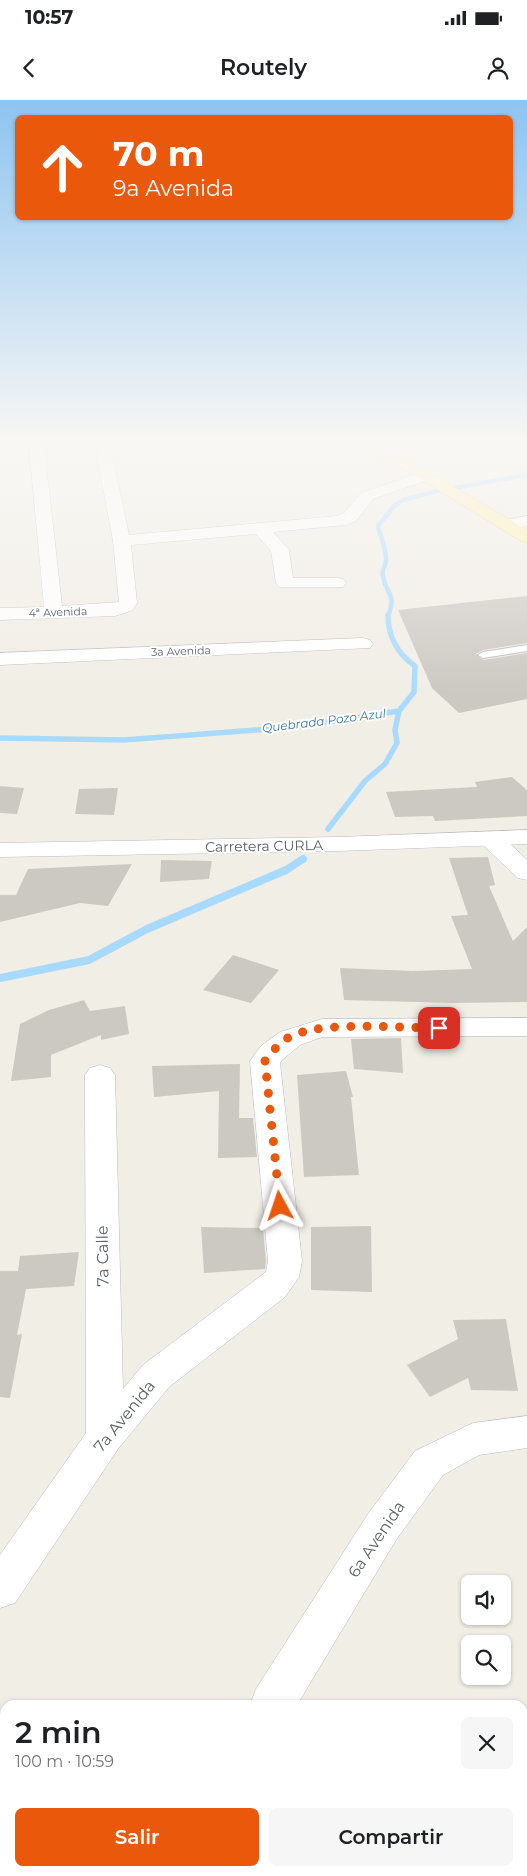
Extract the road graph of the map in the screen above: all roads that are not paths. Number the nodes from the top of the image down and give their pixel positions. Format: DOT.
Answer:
graph roads {
  1 [pos="46,528"];
  2 [pos="119,528"];
  3 [pos="273,528"];
  4 [pos="511,528"];
  5 [pos="262,529"];
  6 [pos="527,537"];
  7 [pos="122,541"];
  8 [pos="337,582"];
  9 [pos="53,612"];
  10 [pos="0,614"];
  11 [pos="363,644"];
  12 [pos="527,648"];
  13 [pos="483,655"];
  14 [pos="0,659"];
  15 [pos="527,837"];
  16 [pos="491,839"];
  17 [pos="0,850"];
  18 [pos="527,873"];
  19 [pos="527,1027"];
  20 [pos="100,1075"];
  21 [pos="527,1432"];
  22 [pos="105,1436"];
  23 [pos="0,1589"];
  24 [pos="275,1700"];
  1 -- 9 [label="street"];
  2 -- 7 [label="street"];
  3 -- 5 [label="street"];
  4 -- 6 [label="main road"];
  5 -- 7 [label="street"];
  5 -- 8 [label="street"];
  7 -- 9 [label="street, 4ª Avenida"];
  9 -- 10 [label="street, 4ª Avenida"];
  11 -- 14 [label="street, 3a Avenida"];
  12 -- 13 [label="lane"];
  15 -- 16 [label="street, Carretera CURLA"];
  16 -- 17 [label="street, Carretera CURLA"];
  16 -- 18 [label="street"];
  19 -- 22 [label="street, 7a Avenida"];
  20 -- 22 [label="street, 7a Calle"];
  21 -- 24 [label="street, 6a Avenida"];
  22 -- 23 [label="street, 7a Avenida"];
}
